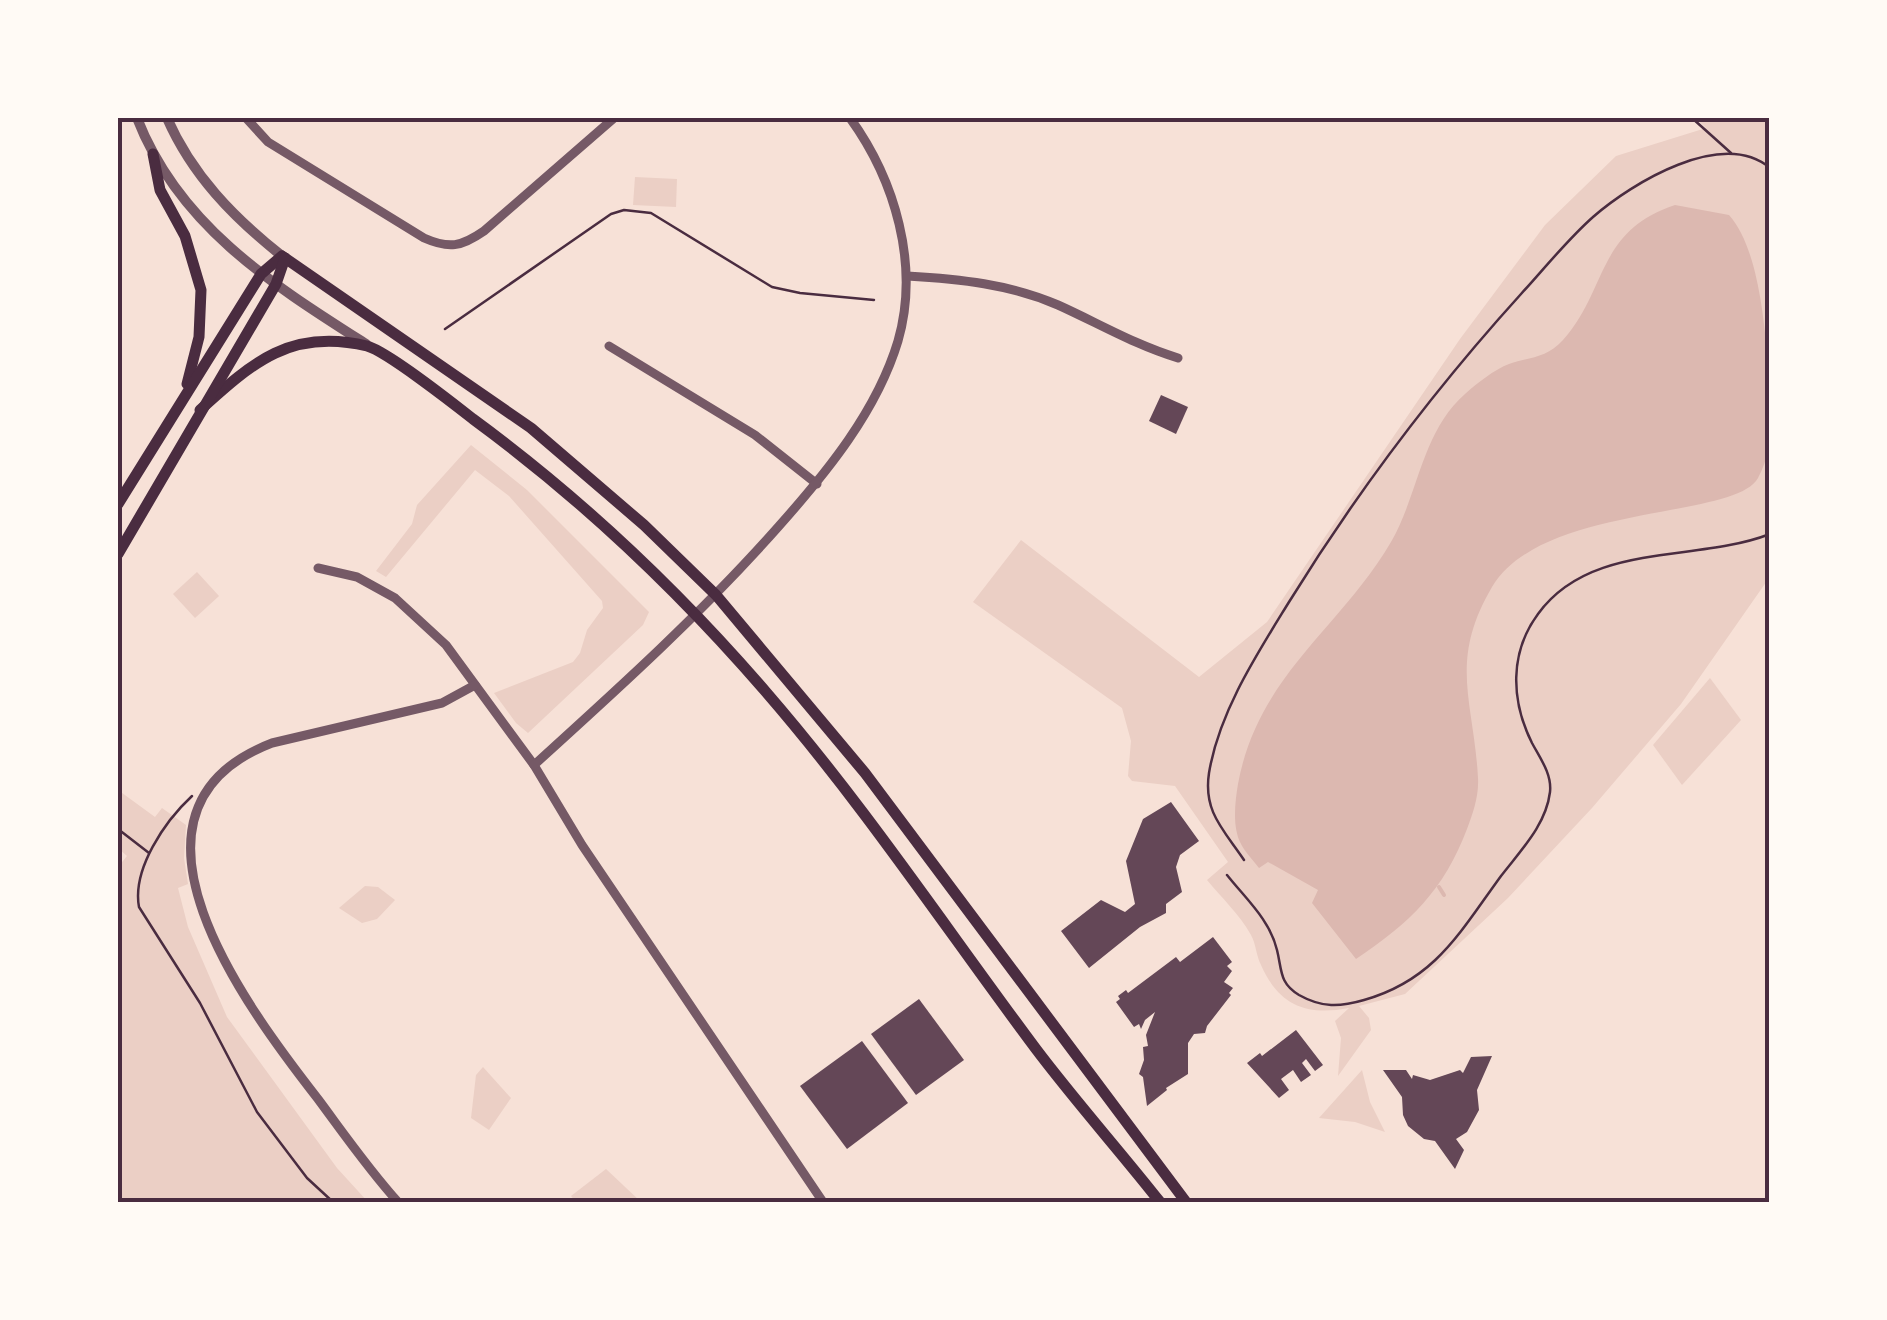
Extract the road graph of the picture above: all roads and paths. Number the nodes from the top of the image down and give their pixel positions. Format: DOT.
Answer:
graph roads {
  1 [pos="136,118"];
  2 [pos="166,118"];
  3 [pos="246,118"];
  4 [pos="614,118"];
  5 [pos="850,118"];
  6 [pos="1692,118"];
  7 [pos="153,154"];
  8 [pos="1732,154"];
  9 [pos="1770,168"];
  10 [pos="284,257"];
  11 [pos="261,274"];
  12 [pos="907,276"];
  13 [pos="276,284"];
  14 [pos="874,300"];
  15 [pos="445,329"];
  16 [pos="609,346"];
  17 [pos="370,347"];
  18 [pos="1178,358"];
  19 [pos="183,398"];
  20 [pos="200,410"];
  21 [pos="817,484"];
  22 [pos="118,504"];
  23 [pos="1770,534"];
  24 [pos="118,554"];
  25 [pos="318,568"];
  26 [pos="716,594"];
  27 [pos="697,615"];
  28 [pos="475,686"];
  29 [pos="534,765"];
  30 [pos="205,792"];
  31 [pos="118,829"];
  32 [pos="150,854"];
  33 [pos="1244,860"];
  34 [pos="1227,876"];
  35 [pos="333,1202"];
  36 [pos="398,1202"];
  37 [pos="823,1202"];
  38 [pos="1160,1202"];
  39 [pos="1186,1202"];
  1 -- 7 [label="street"];
  2 -- 10 [label="street"];
  3 -- 4 [label="street"];
  5 -- 12 [label="street"];
  6 -- 8 [label="path"];
  7 -- 11 [label="street"];
  7 -- 19 [label="main road"];
  8 -- 9 [label="path"];
  8 -- 33 [label="path"];
  10 -- 11 [label="main road"];
  10 -- 13 [label="main road"];
  10 -- 26 [label="main road"];
  11 -- 13 [label="street"];
  11 -- 19 [label="main road"];
  12 -- 18 [label="street"];
  12 -- 21 [label="street"];
  13 -- 17 [label="street"];
  13 -- 20 [label="main road"];
  14 -- 15 [label="path"];
  16 -- 21 [label="street"];
  17 -- 20 [label="main road"];
  17 -- 27 [label="main road"];
  19 -- 22 [label="main road"];
  20 -- 24 [label="main road"];
  21 -- 26 [label="street"];
  23 -- 34 [label="path"];
  25 -- 28 [label="street"];
  26 -- 27 [label="street"];
  26 -- 39 [label="main road"];
  27 -- 29 [label="street"];
  27 -- 38 [label="main road"];
  28 -- 29 [label="street"];
  28 -- 30 [label="street"];
  29 -- 37 [label="street"];
  30 -- 32 [label="path"];
  30 -- 36 [label="street"];
  31 -- 32 [label="path"];
  32 -- 35 [label="path"];
}
